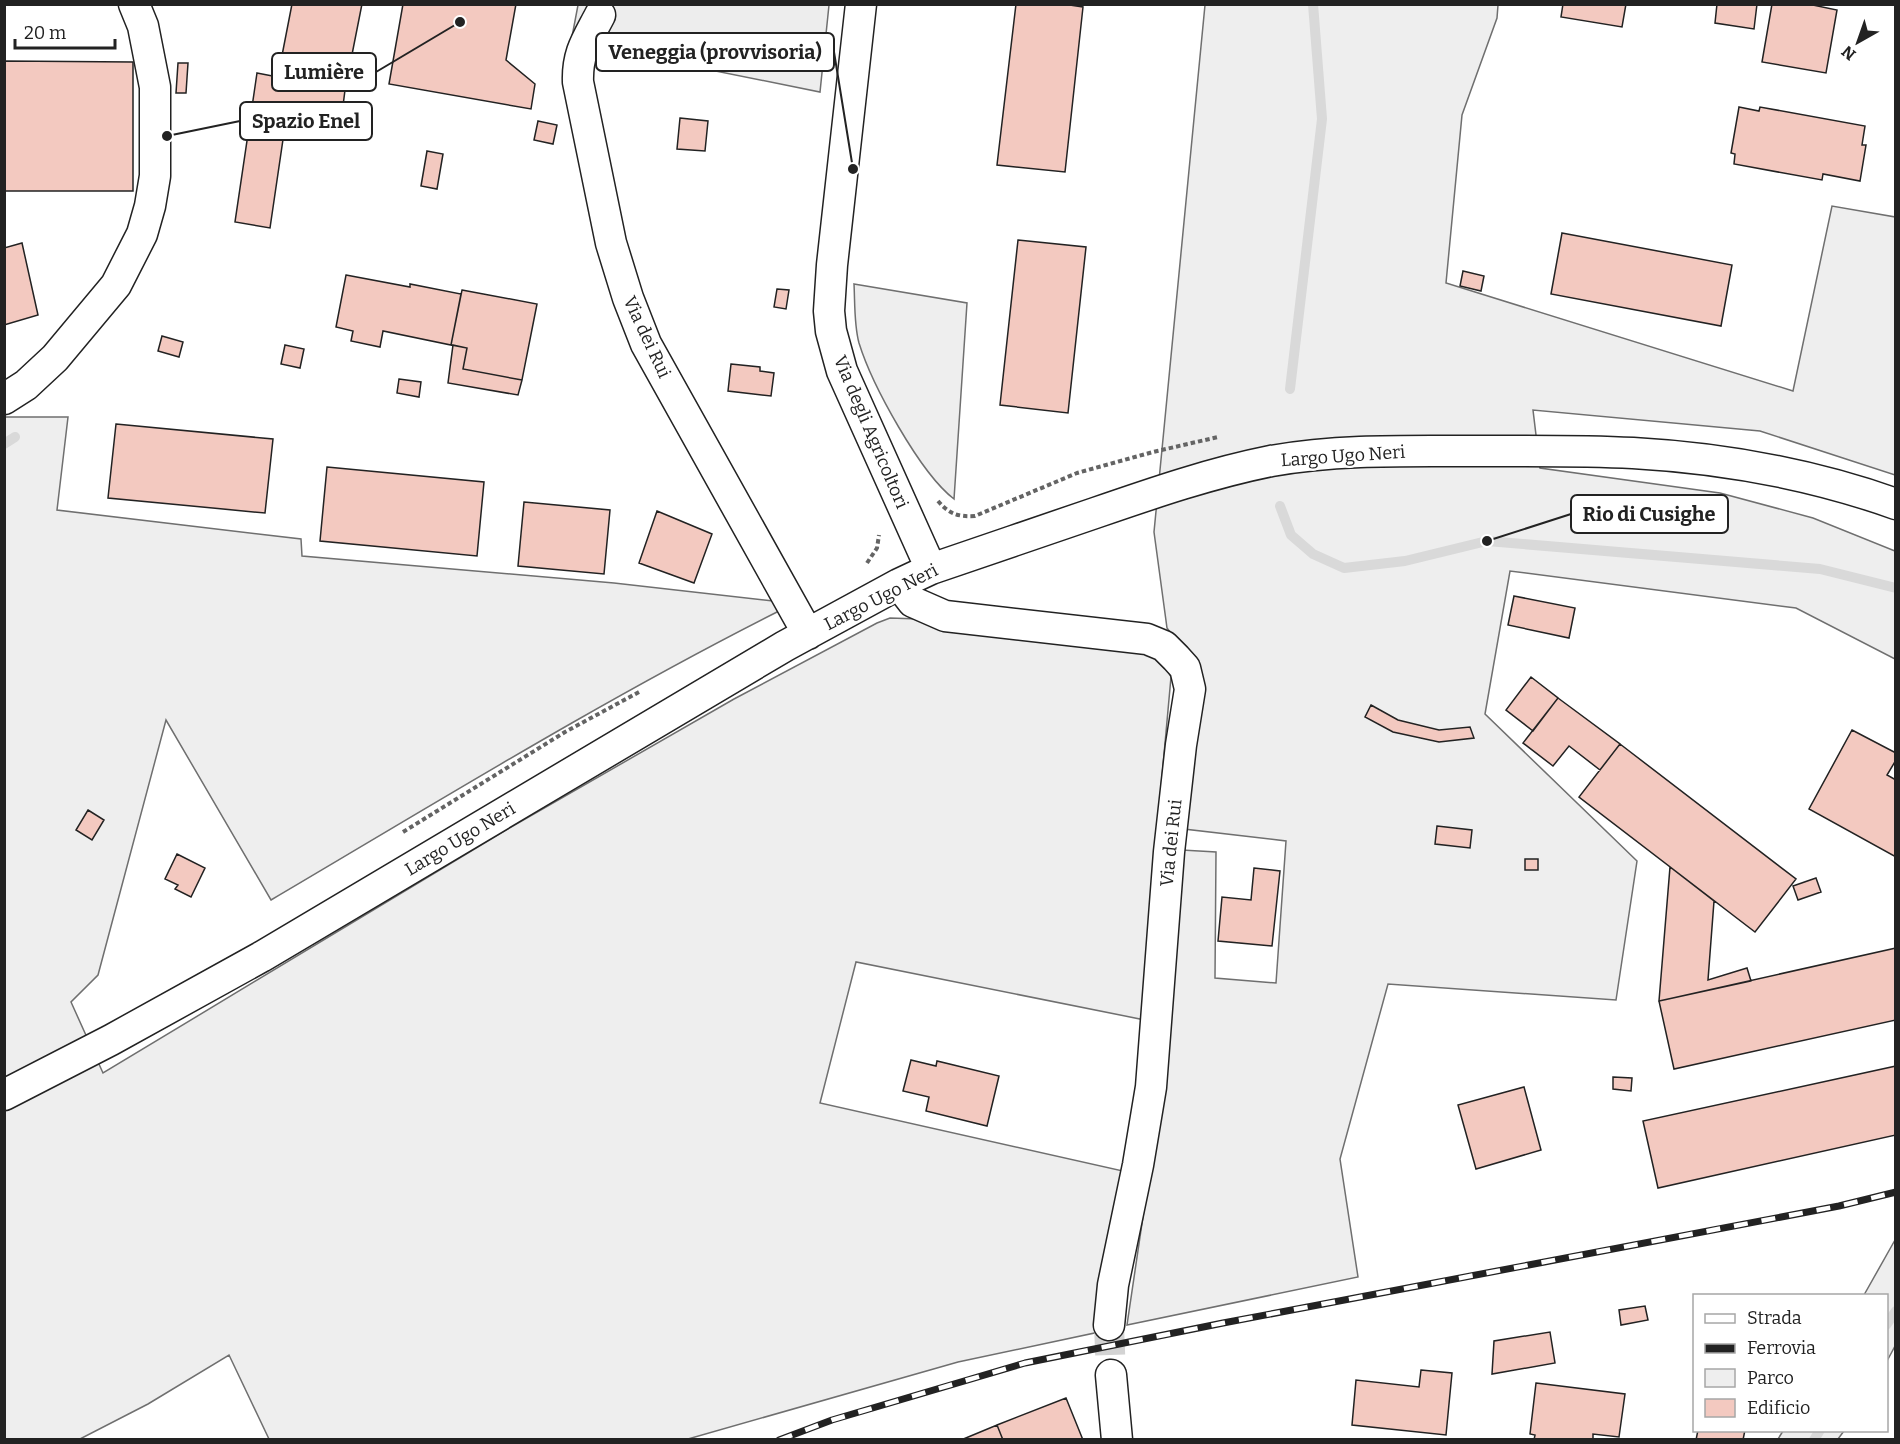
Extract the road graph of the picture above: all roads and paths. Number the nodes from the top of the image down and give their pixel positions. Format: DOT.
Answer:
graph roads {
  1 [pos="134,4"];
  2 [pos="861,4"];
  3 [pos="600,15"];
  4 [pos="4,399"];
  5 [pos="1896,504"];
  6 [pos="878,525"];
  7 [pos="863,566"];
  8 [pos="931,569"];
  9 [pos="899,584"];
  10 [pos="808,634"];
  11 [pos="648,687"];
  12 [pos="403,832"];
  13 [pos="4,1095"];
  14 [pos="1110,1325"];
  15 [pos="1111,1375"];
  16 [pos="1118,1440"];
  1 -- 4 [label="street"];
  2 -- 8 [label="street, Via degli Agricoltori"];
  3 -- 10 [label="street, Via dei Rui"];
  5 -- 8 [label="street, Largo Ugo Neri"];
  6 -- 7 [label="path"];
  8 -- 9 [label="street, Largo Ugo Neri"];
  9 -- 10 [label="street, Largo Ugo Neri"];
  9 -- 14 [label="street, Via dei Rui"];
  10 -- 13 [label="street, Largo Ugo Neri"];
  11 -- 12 [label="path"];
  15 -- 16 [label="street"];
}
